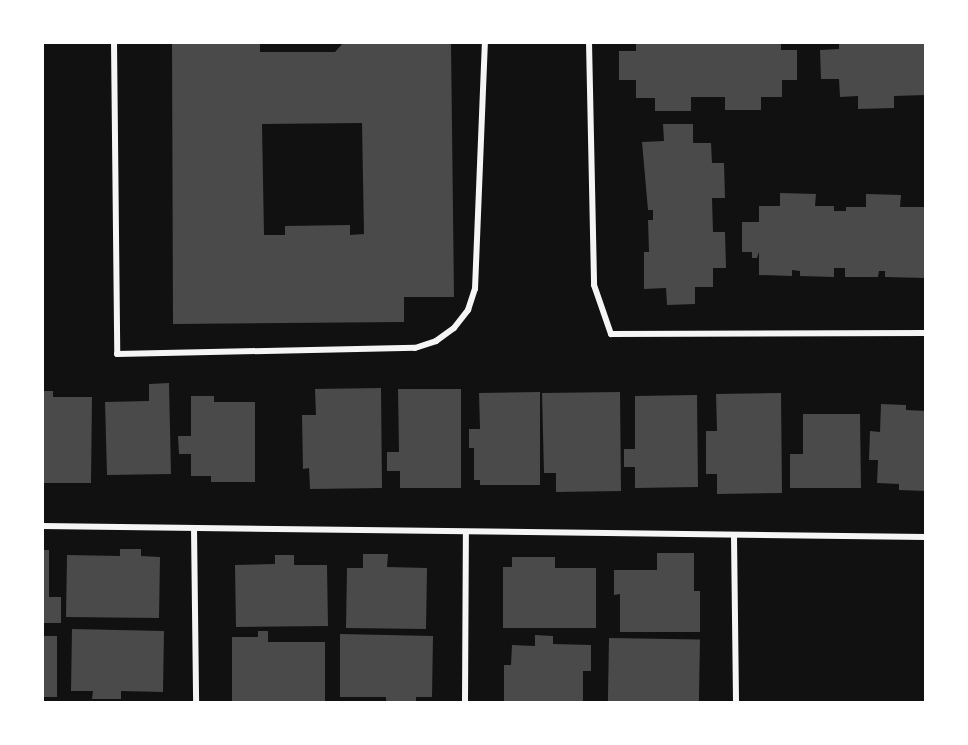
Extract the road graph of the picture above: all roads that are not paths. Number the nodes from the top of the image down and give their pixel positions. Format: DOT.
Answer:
graph roads {
  1 [pos="114,42"];
  2 [pos="485,42"];
  3 [pos="589,42"];
  4 [pos="926,333"];
  5 [pos="42,526"];
  6 [pos="194,528"];
  7 [pos="466,532"];
  8 [pos="734,536"];
  9 [pos="926,537"];
  10 [pos="196,703"];
  11 [pos="465,703"];
  12 [pos="736,703"];
  1 -- 2 [label="lane"];
  3 -- 4 [label="lane"];
  5 -- 6 [label="lane"];
  6 -- 7 [label="lane"];
  6 -- 10 [label="lane"];
  7 -- 8 [label="lane"];
  7 -- 11 [label="lane"];
  8 -- 9 [label="lane"];
  8 -- 12 [label="lane"];
}
